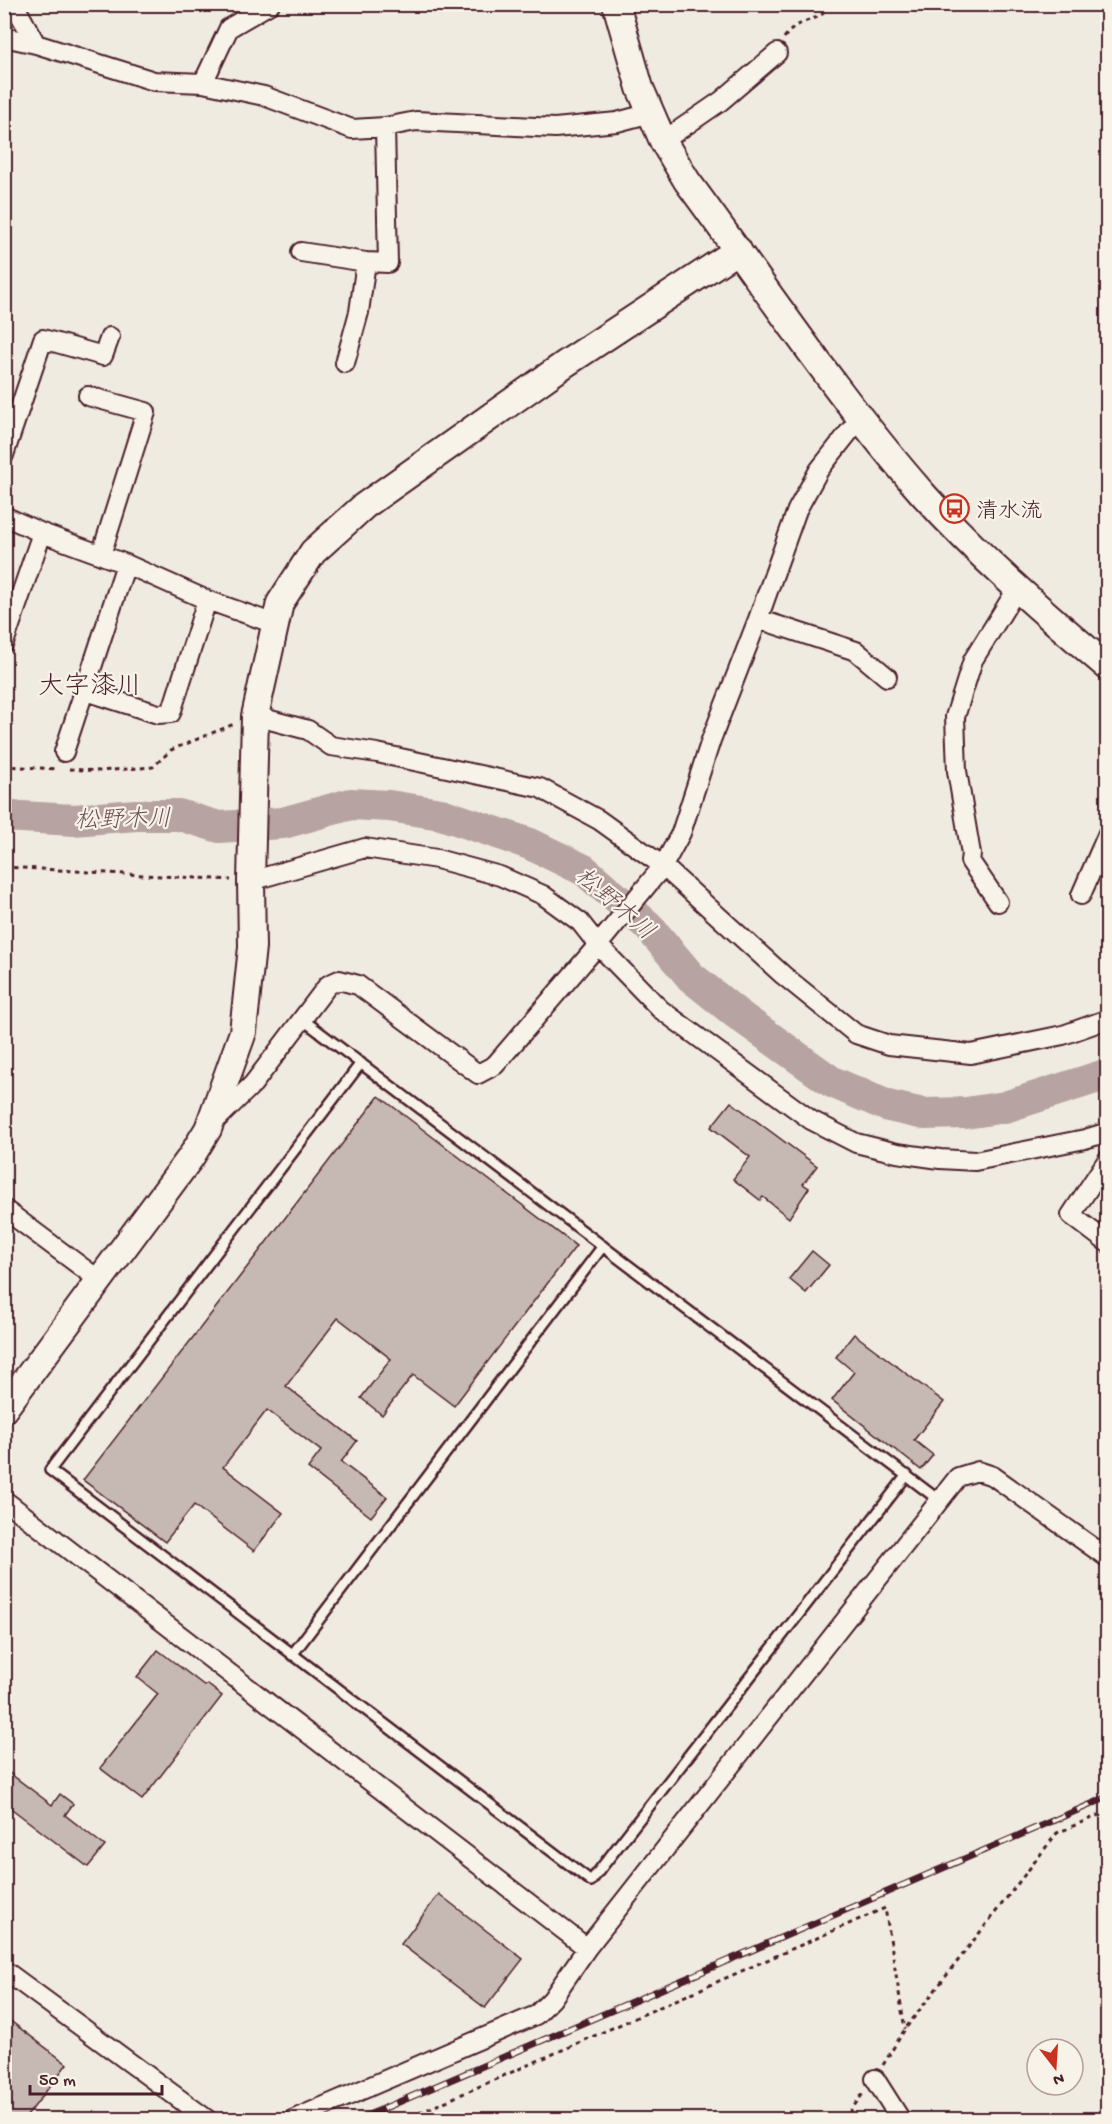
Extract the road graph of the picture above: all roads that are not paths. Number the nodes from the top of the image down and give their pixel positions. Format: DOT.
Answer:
graph roads {
  1 [pos="14,4"];
  2 [pos="270,4"];
  3 [pos="616,4"];
  4 [pos="4,37"];
  5 [pos="36,44"];
  6 [pos="777,53"];
  7 [pos="204,82"];
  8 [pos="651,113"];
  9 [pos="385,127"];
  10 [pos="663,141"];
  11 [pos="738,250"];
  12 [pos="301,252"];
  13 [pos="366,262"];
  14 [pos="110,337"];
  15 [pos="345,363"];
  16 [pos="88,396"];
  17 [pos="860,418"];
  18 [pos="4,455"];
  19 [pos="4,516"];
  20 [pos="42,532"];
  21 [pos="101,555"];
  22 [pos="126,564"];
  23 [pos="1017,590"];
  24 [pos="207,600"];
  25 [pos="758,619"];
  26 [pos="275,624"];
  27 [pos="4,643"];
  28 [pos="1107,667"];
  29 [pos="887,677"];
  30 [pos="86,691"];
  31 [pos="255,724"];
  32 [pos="64,752"];
  33 [pos="1107,833"];
  34 [pos="663,866"];
  35 [pos="251,877"];
  36 [pos="1081,895"];
  37 [pos="998,902"];
  38 [pos="598,945"];
  39 [pos="302,1019"];
  40 [pos="1107,1019"];
  41 [pos="361,1063"];
  42 [pos="208,1128"];
  43 [pos="1107,1132"];
  44 [pos="1107,1159"];
  45 [pos="4,1209"];
  46 [pos="1107,1243"];
  47 [pos="603,1246"];
  48 [pos="99,1280"];
  49 [pos="4,1409"];
  50 [pos="907,1475"];
  51 [pos="4,1500"];
  52 [pos="940,1501"];
  53 [pos="1107,1558"];
  54 [pos="292,1655"];
  55 [pos="587,1948"];
  56 [pos="4,1970"];
  57 [pos="875,2079"];
  58 [pos="208,2120"];
  59 [pos="292,2120"];
  60 [pos="902,2120"];
  1 -- 5 [label="street"];
  2 -- 7 [label="street"];
  3 -- 8 [label="street"];
  4 -- 5 [label="street"];
  5 -- 7 [label="street"];
  6 -- 10 [label="street"];
  7 -- 9 [label="street"];
  8 -- 9 [label="street"];
  8 -- 10 [label="street"];
  9 -- 13 [label="street"];
  10 -- 11 [label="street"];
  11 -- 17 [label="street"];
  11 -- 26 [label="street"];
  12 -- 13 [label="street"];
  13 -- 15 [label="street"];
  14 -- 18 [label="street"];
  16 -- 21 [label="street"];
  17 -- 23 [label="street"];
  17 -- 25 [label="street"];
  19 -- 20 [label="street"];
  20 -- 21 [label="street"];
  20 -- 27 [label="street"];
  21 -- 22 [label="street"];
  22 -- 24 [label="street"];
  22 -- 30 [label="street"];
  23 -- 28 [label="street"];
  23 -- 37 [label="street"];
  24 -- 26 [label="street"];
  24 -- 30 [label="street"];
  25 -- 29 [label="street"];
  25 -- 34 [label="street"];
  26 -- 31 [label="street"];
  30 -- 32 [label="street"];
  31 -- 34 [label="street"];
  31 -- 35 [label="street"];
  33 -- 36 [label="street"];
  34 -- 38 [label="street"];
  34 -- 40 [label="street"];
  35 -- 38 [label="street"];
  35 -- 42 [label="street"];
  38 -- 39 [label="street"];
  38 -- 43 [label="street"];
  39 -- 41 [label="lane"];
  39 -- 42 [label="street"];
  41 -- 47 [label="lane"];
  41 -- 54 [label="lane"];
  42 -- 48 [label="street"];
  44 -- 46 [label="street"];
  45 -- 48 [label="street"];
  47 -- 50 [label="lane"];
  47 -- 54 [label="lane"];
  48 -- 49 [label="street"];
  50 -- 52 [label="lane"];
  50 -- 54 [label="lane"];
  51 -- 55 [label="street"];
  52 -- 53 [label="street"];
  52 -- 55 [label="street"];
  55 -- 59 [label="street"];
  56 -- 58 [label="street"];
  57 -- 60 [label="street"];
}
